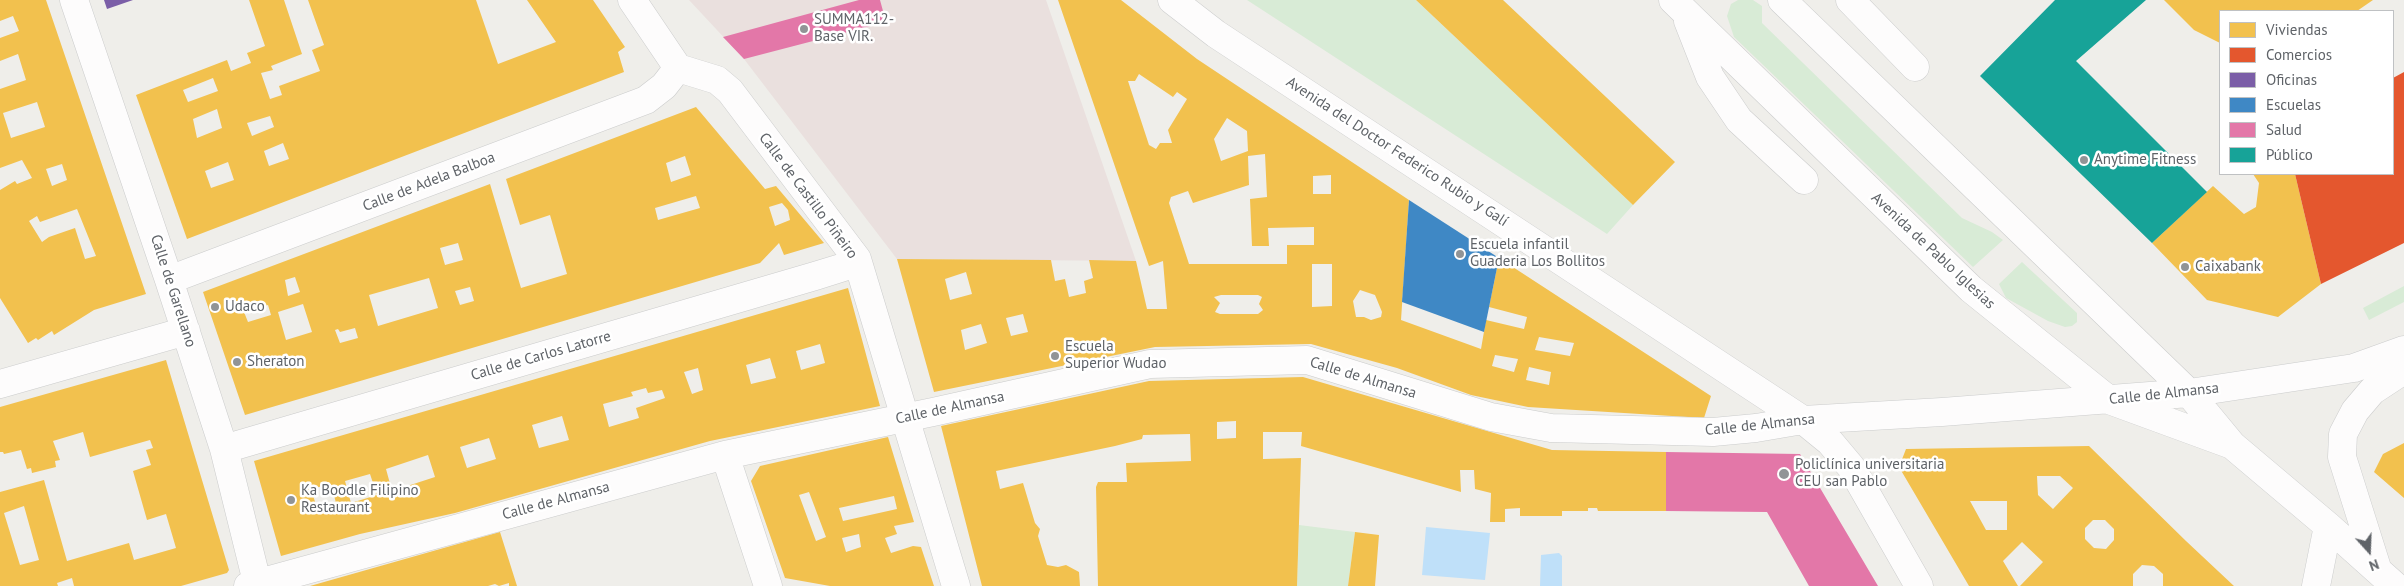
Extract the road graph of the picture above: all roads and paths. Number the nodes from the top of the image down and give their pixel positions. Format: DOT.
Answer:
graph roads {
  1 [pos="74,0"];
  2 [pos="632,0"];
  3 [pos="1172,0"];
  4 [pos="1782,0"];
  5 [pos="1850,0"];
  6 [pos="1684,4"];
  7 [pos="1915,66"];
  8 [pos="678,68"];
  9 [pos="1804,180"];
  10 [pos="857,259"];
  11 [pos="170,280"];
  12 [pos="186,331"];
  13 [pos="2404,350"];
  14 [pos="2404,370"];
  15 [pos="2,380"];
  16 [pos="2190,393"];
  17 [pos="2109,400"];
  18 [pos="905,418"];
  19 [pos="1803,420"];
  20 [pos="2232,445"];
  21 [pos="224,449"];
  22 [pos="725,455"];
  23 [pos="2328,526"];
  24 [pos="2386,578"];
  25 [pos="254,585"];
  26 [pos="768,586"];
  27 [pos="956,586"];
  28 [pos="1919,586"];
  29 [pos="2316,586"];
  1 -- 11 [label="street, Calle de Garellano"];
  2 -- 8 [label="street"];
  3 -- 19 [label="street, Avenida del Doctor Federico Rubio y Galí"];
  4 -- 16 [label="street, Avenida de Pablo Iglesias"];
  5 -- 7 [label="street"];
  6 -- 9 [label="street"];
  6 -- 17 [label="street, Avenida de Pablo Iglesias"];
  8 -- 10 [label="street, Calle de Castillo Piñeiro"];
  8 -- 11 [label="street, Calle de Adela Balboa"];
  10 -- 18 [label="street, Calle de Castillo Piñeiro"];
  10 -- 21 [label="street, Calle de Carlos Latorre"];
  11 -- 12 [label="street, Calle de Garellano"];
  12 -- 15 [label="street"];
  12 -- 21 [label="street, Calle de Garellano"];
  13 -- 16 [label="street, Calle de Almansa"];
  14 -- 24 [label="street"];
  16 -- 17 [label="street, Calle de Almansa"];
  16 -- 20 [label="street, Avenida de Pablo Iglesias"];
  17 -- 19 [label="street, Calle de Almansa"];
  17 -- 20 [label="street, Avenida de Pablo Iglesias"];
  18 -- 19 [label="street, Calle de Almansa"];
  18 -- 22 [label="street, Calle de Almansa"];
  18 -- 27 [label="street, Calle de Castillo Piñeiro"];
  19 -- 28 [label="street, Avenida del Doctor Federico Rubio y Galí"];
  20 -- 23 [label="street, Avenida de Pablo Iglesias"];
  21 -- 25 [label="street, Calle de Garellano"];
  22 -- 25 [label="street, Calle de Almansa"];
  22 -- 26 [label="street"];
  23 -- 24 [label="street, Avenida de Pablo Iglesias"];
  23 -- 29 [label="street"];
}
